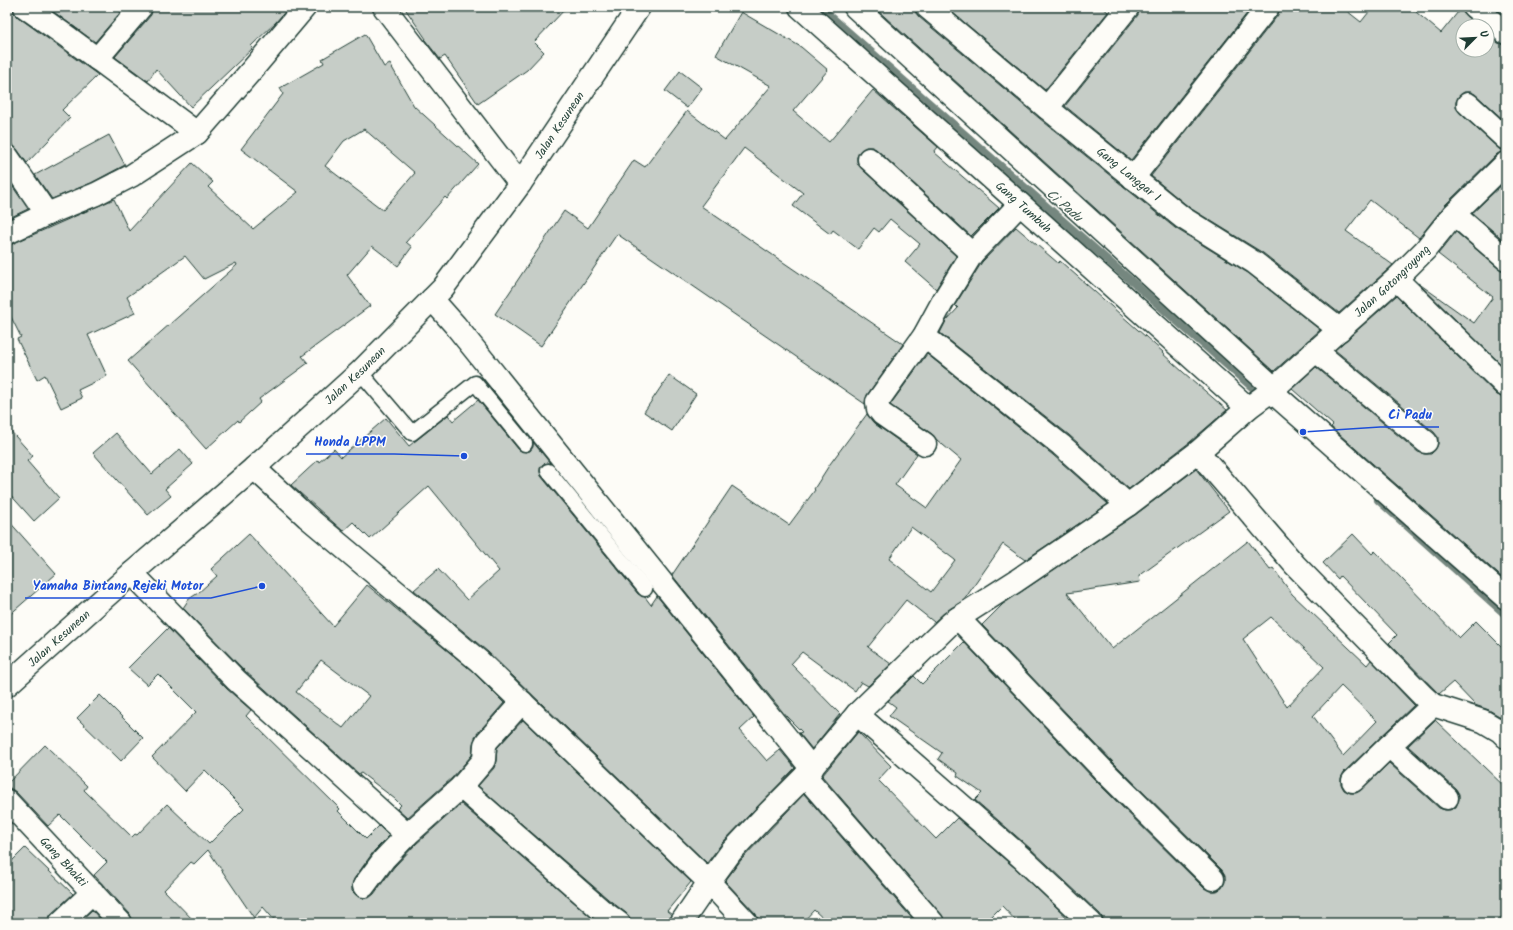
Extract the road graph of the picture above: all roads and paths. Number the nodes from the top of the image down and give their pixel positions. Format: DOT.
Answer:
graph roads {
  1 [pos="25,7"];
  2 [pos="141,7"];
  3 [pos="305,7"];
  4 [pos="384,7"];
  5 [pos="639,7"];
  6 [pos="800,7"];
  7 [pos="855,7"];
  8 [pos="927,7"];
  9 [pos="1128,7"];
  10 [pos="1268,7"];
  11 [pos="1474,7"];
  12 [pos="1506,33"];
  13 [pos="97,59"];
  14 [pos="1468,104"];
  15 [pos="1047,108"];
  16 [pos="197,133"];
  17 [pos="1506,139"];
  18 [pos="7,156"];
  19 [pos="869,159"];
  20 [pos="1506,163"];
  21 [pos="1133,178"];
  22 [pos="520,184"];
  23 [pos="1020,204"];
  24 [pos="47,214"];
  25 [pos="1454,214"];
  26 [pos="7,233"];
  27 [pos="972,254"];
  28 [pos="1506,259"];
  29 [pos="1396,279"];
  30 [pos="432,299"];
  31 [pos="1340,330"];
  32 [pos="924,336"];
  33 [pos="1315,350"];
  34 [pos="360,372"];
  35 [pos="1506,386"];
  36 [pos="1272,389"];
  37 [pos="1249,407"];
  38 [pos="1426,442"];
  39 [pos="525,444"];
  40 [pos="925,444"];
  41 [pos="1198,452"];
  42 [pos="254,468"];
  43 [pos="548,471"];
  44 [pos="1128,505"];
  45 [pos="132,572"];
  46 [pos="644,589"];
  47 [pos="1506,598"];
  48 [pos="958,618"];
  49 [pos="7,685"];
  50 [pos="522,702"];
  51 [pos="1433,704"];
  52 [pos="857,714"];
  53 [pos="1506,737"];
  54 [pos="1389,746"];
  55 [pos="808,772"];
  56 [pos="1353,781"];
  57 [pos="461,787"];
  58 [pos="1447,798"];
  59 [pos="7,801"];
  60 [pos="407,835"];
  61 [pos="1213,879"];
  62 [pos="709,882"];
  63 [pos="364,886"];
  64 [pos="93,892"];
  65 [pos="60,923"];
  66 [pos="121,923"];
  67 [pos="619,923"];
  68 [pos="681,923"];
  69 [pos="747,923"];
  70 [pos="933,923"];
  71 [pos="1091,923"];
  1 -- 13 [label="main road"];
  2 -- 13 [label="main road"];
  3 -- 16 [label="main road"];
  4 -- 22 [label="main road"];
  5 -- 22 [label="main road, Jalan Kesunean"];
  6 -- 23 [label="main road, Gang Tumbuh"];
  7 -- 36 [label="main road"];
  8 -- 15 [label="main road, Gang Langgar 1"];
  9 -- 15 [label="main road"];
  10 -- 21 [label="main road"];
  11 -- 12 [label="main road"];
  13 -- 16 [label="main road"];
  14 -- 17 [label="main road"];
  15 -- 21 [label="main road, Gang Langgar 1"];
  16 -- 24 [label="main road"];
  18 -- 24 [label="main road"];
  19 -- 27 [label="main road"];
  20 -- 25 [label="main road, Jalan Gotongroyong"];
  21 -- 31 [label="main road, Gang Langgar 1"];
  22 -- 30 [label="main road, Jalan Kesunean"];
  23 -- 27 [label="main road"];
  23 -- 37 [label="main road, Gang Tumbuh"];
  24 -- 26 [label="main road"];
  25 -- 28 [label="main road"];
  25 -- 29 [label="main road, Jalan Gotongroyong"];
  27 -- 32 [label="main road"];
  29 -- 31 [label="main road, Jalan Gotongroyong"];
  29 -- 35 [label="main road"];
  30 -- 34 [label="main road, Jalan Kesunean"];
  30 -- 55 [label="main road"];
  31 -- 33 [label="main road, Jalan Gotongroyong"];
  32 -- 40 [label="main road"];
  32 -- 44 [label="main road"];
  33 -- 36 [label="main road, Jalan Gotongroyong"];
  33 -- 38 [label="main road"];
  34 -- 39 [label="lane"];
  34 -- 42 [label="main road, Jalan Kesunean"];
  36 -- 37 [label="main road, Jalan Gotongroyong"];
  36 -- 47 [label="main road"];
  37 -- 41 [label="main road, Jalan Gotongroyong"];
  41 -- 44 [label="main road, Jalan Gotongroyong"];
  41 -- 51 [label="main road"];
  42 -- 45 [label="main road, Jalan Kesunean"];
  42 -- 50 [label="main road"];
  43 -- 46 [label="lane"];
  44 -- 48 [label="main road, Jalan Gotongroyong"];
  45 -- 49 [label="main road, Jalan Kesunean"];
  45 -- 60 [label="main road"];
  48 -- 52 [label="main road, Jalan Gotongroyong"];
  48 -- 61 [label="main road"];
  50 -- 57 [label="main road"];
  50 -- 62 [label="main road"];
  51 -- 53 [label="main road"];
  51 -- 54 [label="main road"];
  52 -- 55 [label="main road, Jalan Gotongroyong"];
  52 -- 71 [label="main road"];
  54 -- 56 [label="main road"];
  54 -- 58 [label="main road"];
  55 -- 62 [label="main road, Jalan Gotongroyong"];
  55 -- 70 [label="main road"];
  57 -- 60 [label="main road"];
  57 -- 67 [label="main road"];
  59 -- 64 [label="main road, Gang Bhakti"];
  60 -- 63 [label="main road"];
  62 -- 68 [label="main road, Jalan Gotongroyong"];
  62 -- 69 [label="main road"];
  64 -- 65 [label="main road"];
  64 -- 66 [label="main road, Gang Bhakti"];
}
